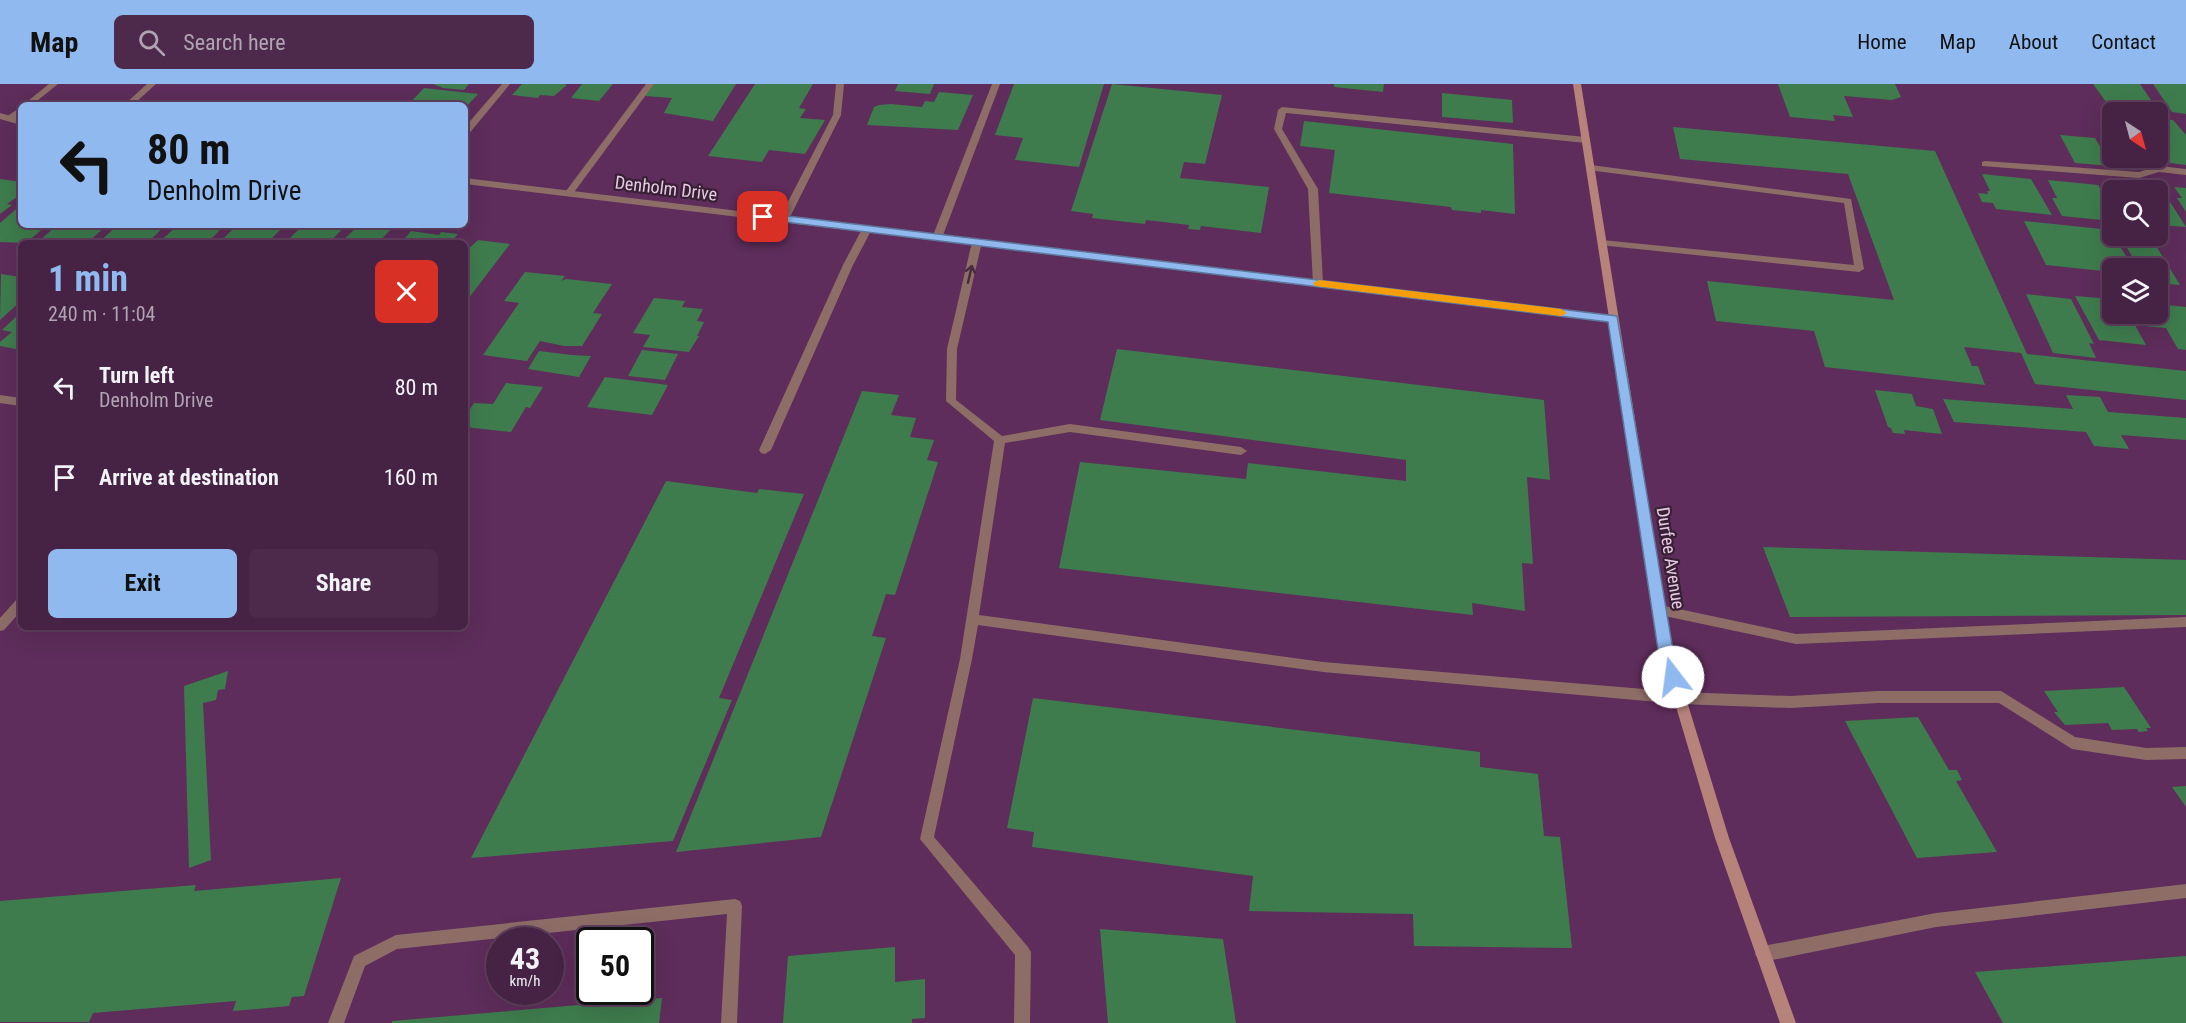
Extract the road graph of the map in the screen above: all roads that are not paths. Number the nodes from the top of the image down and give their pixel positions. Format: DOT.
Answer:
graph roads {
  1 [pos="54,84"];
  2 [pos="152,84"];
  3 [pos="506,84"];
  4 [pos="650,84"];
  5 [pos="840,84"];
  6 [pos="996,84"];
  7 [pos="1577,84"];
  8 [pos="31,102"];
  9 [pos="131,102"];
  10 [pos="468,129"];
  11 [pos="1586,140"];
  12 [pos="1985,164"];
  13 [pos="1591,168"];
  14 [pos="2186,172"];
  15 [pos="468,181"];
  16 [pos="569,193"];
  17 [pos="784,219"];
  18 [pos="867,229"];
  19 [pos="937,238"];
  20 [pos="977,242"];
  21 [pos="1602,243"];
  22 [pos="1318,283"];
  23 [pos="1613,319"];
  24 [pos="0,399"];
  25 [pos="18,402"];
  26 [pos="1000,440"];
  27 [pos="765,450"];
  28 [pos="1241,451"];
  29 [pos="18,606"];
  30 [pos="1660,610"];
  31 [pos="973,619"];
  32 [pos="2186,622"];
  33 [pos="0,626"];
  34 [pos="1680,698"];
  35 [pos="2186,753"];
  36 [pos="2186,891"];
  37 [pos="1763,954"];
  38 [pos="336,1023"];
  39 [pos="729,1023"];
  40 [pos="1022,1023"];
  41 [pos="1788,1023"];
  1 -- 8 [label="street"];
  2 -- 9 [label="street"];
  3 -- 10 [label="street"];
  4 -- 16 [label="street"];
  5 -- 17 [label="street"];
  6 -- 19 [label="street"];
  7 -- 11 [label="main road, Durfee Avenue"];
  11 -- 13 [label="main road, Durfee Avenue"];
  11 -- 22 [label="street"];
  12 -- 14 [label="street"];
  13 -- 21 [label="main road, Durfee Avenue"];
  13 -- 21 [label="street"];
  15 -- 16 [label="street, Denholm Drive"];
  16 -- 17 [label="street, Denholm Drive"];
  17 -- 18 [label="street, Denholm Drive"];
  18 -- 19 [label="street, Denholm Drive"];
  18 -- 27 [label="street"];
  19 -- 20 [label="street, Denholm Drive"];
  20 -- 22 [label="street, Denholm Drive"];
  26 -- 20 [label="street, one-way"];
  21 -- 23 [label="main road, Durfee Avenue"];
  22 -- 23 [label="street, Denholm Drive"];
  23 -- 30 [label="main road, Durfee Avenue"];
  24 -- 25 [label="street"];
  26 -- 28 [label="street"];
  26 -- 31 [label="street"];
  29 -- 33 [label="street"];
  30 -- 32 [label="street"];
  30 -- 34 [label="main road, Durfee Avenue"];
  31 -- 34 [label="street"];
  31 -- 40 [label="street"];
  34 -- 35 [label="street"];
  34 -- 37 [label="main road, Durfee Avenue"];
  36 -- 37 [label="street"];
  37 -- 41 [label="main road, Durfee Avenue"];
  38 -- 39 [label="street"];
}
